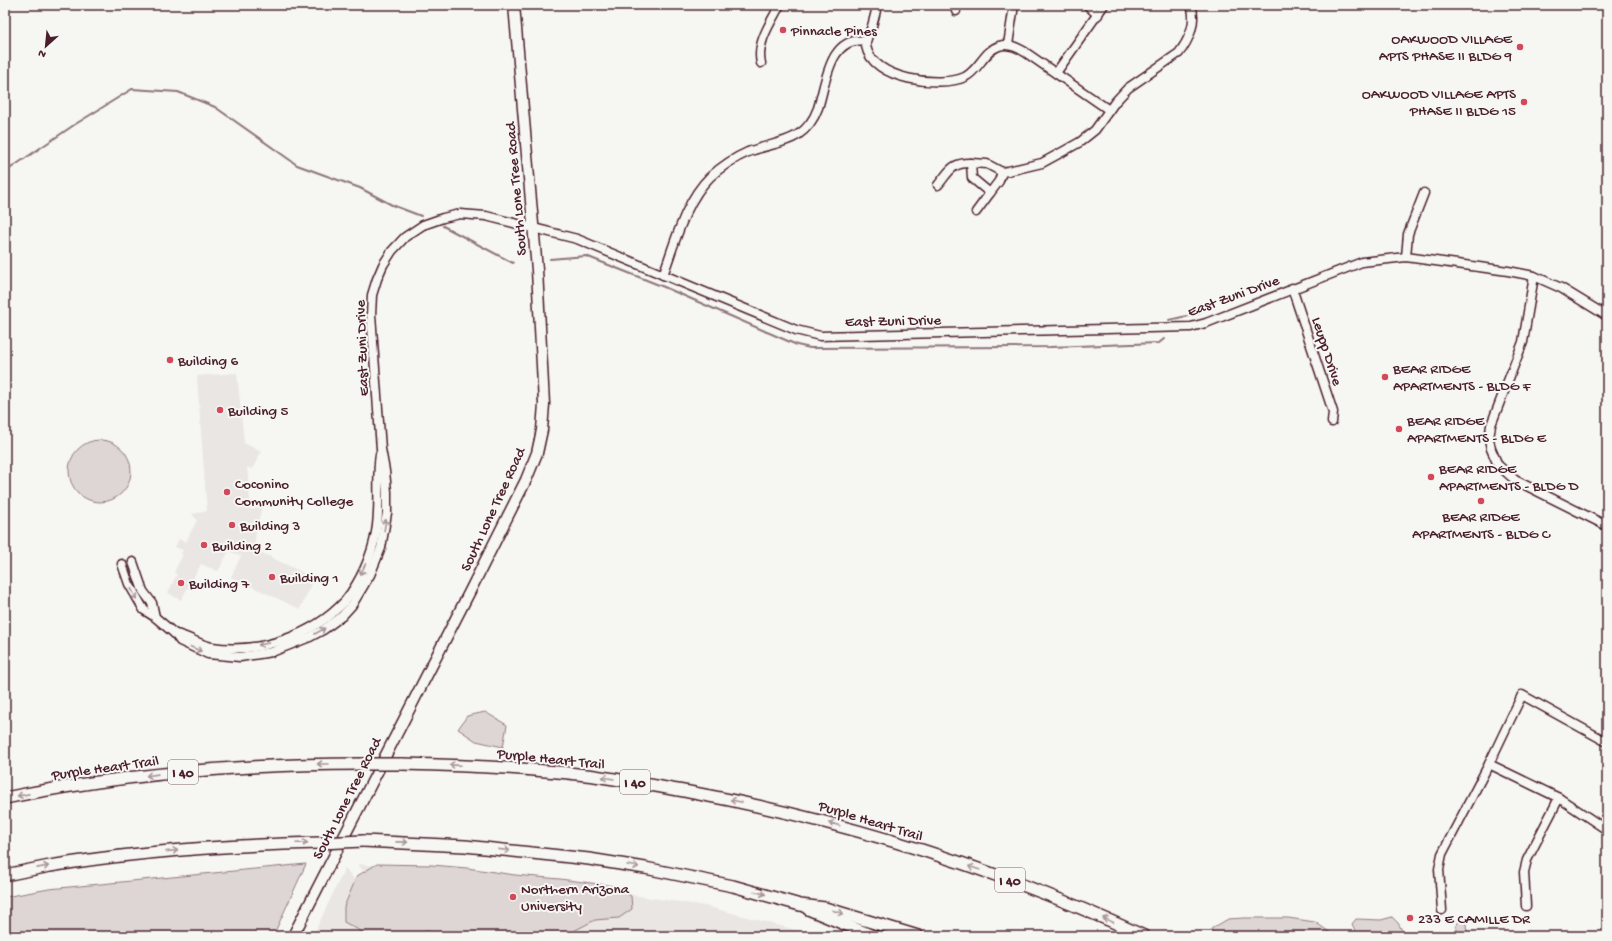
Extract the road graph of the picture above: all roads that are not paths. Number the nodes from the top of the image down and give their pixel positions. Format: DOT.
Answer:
graph roads {
  1 [pos="514,5"];
  2 [pos="780,5"];
  3 [pos="877,5"];
  4 [pos="1014,5"];
  5 [pos="1087,5"];
  6 [pos="1104,5"];
  7 [pos="1191,5"];
  8 [pos="1098,15"];
  9 [pos="866,41"];
  10 [pos="1008,45"];
  11 [pos="761,63"];
  12 [pos="1056,73"];
  13 [pos="1109,110"];
  14 [pos="971,164"];
  15 [pos="1002,172"];
  16 [pos="938,185"];
  17 [pos="990,193"];
  18 [pos="1424,193"];
  19 [pos="976,212"];
  20 [pos="533,227"];
  21 [pos="1406,257"];
  22 [pos="663,275"];
  23 [pos="1534,276"];
  24 [pos="1292,288"];
  25 [pos="1607,316"];
  26 [pos="1332,422"];
  27 [pos="1607,526"];
  28 [pos="133,562"];
  29 [pos="122,564"];
  30 [pos="155,617"];
  31 [pos="1607,742"];
  32 [pos="1489,764"];
  33 [pos="5,798"];
  34 [pos="1559,798"];
  35 [pos="1607,830"];
  36 [pos="5,875"];
  37 [pos="800,905"];
  38 [pos="1526,906"];
  39 [pos="1442,910"];
  40 [pos="292,936"];
  41 [pos="873,936"];
  42 [pos="918,936"];
  43 [pos="1144,936"];
  1 -- 20 [label="main road, South Lone Tree Road"];
  2 -- 11 [label="street"];
  3 -- 9 [label="street"];
  4 -- 10 [label="street"];
  5 -- 8 [label="street"];
  6 -- 8 [label="street"];
  7 -- 13 [label="street"];
  8 -- 12 [label="street"];
  9 -- 10 [label="street"];
  9 -- 22 [label="street"];
  10 -- 12 [label="street"];
  12 -- 13 [label="street"];
  13 -- 15 [label="street"];
  14 -- 15 [label="street"];
  14 -- 16 [label="street"];
  14 -- 17 [label="street"];
  15 -- 17 [label="street"];
  17 -- 19 [label="street"];
  18 -- 21 [label="street"];
  20 -- 22 [label="street, East Zuni Drive"];
  20 -- 30 [label="street, East Zuni Drive"];
  20 -- 40 [label="main road, South Lone Tree Road"];
  21 -- 23 [label="street, East Zuni Drive"];
  21 -- 24 [label="street, East Zuni Drive"];
  22 -- 24 [label="street, East Zuni Drive"];
  23 -- 25 [label="street, East Zuni Drive"];
  23 -- 27 [label="street"];
  24 -- 26 [label="street, Leupp Drive"];
  28 -- 30 [label="street"];
  29 -- 30 [label="street, East Zuni Drive, one-way"];
  31 -- 32 [label="street"];
  32 -- 34 [label="street"];
  32 -- 39 [label="street"];
  43 -- 33 [label="highway, Purple Heart Trail / I 40, one-way, bridge"];
  34 -- 35 [label="street"];
  34 -- 38 [label="street"];
  36 -- 37 [label="highway, one-way, bridge"];
  37 -- 41 [label="highway"];
  37 -- 42 [label="highway, one-way"];
}
